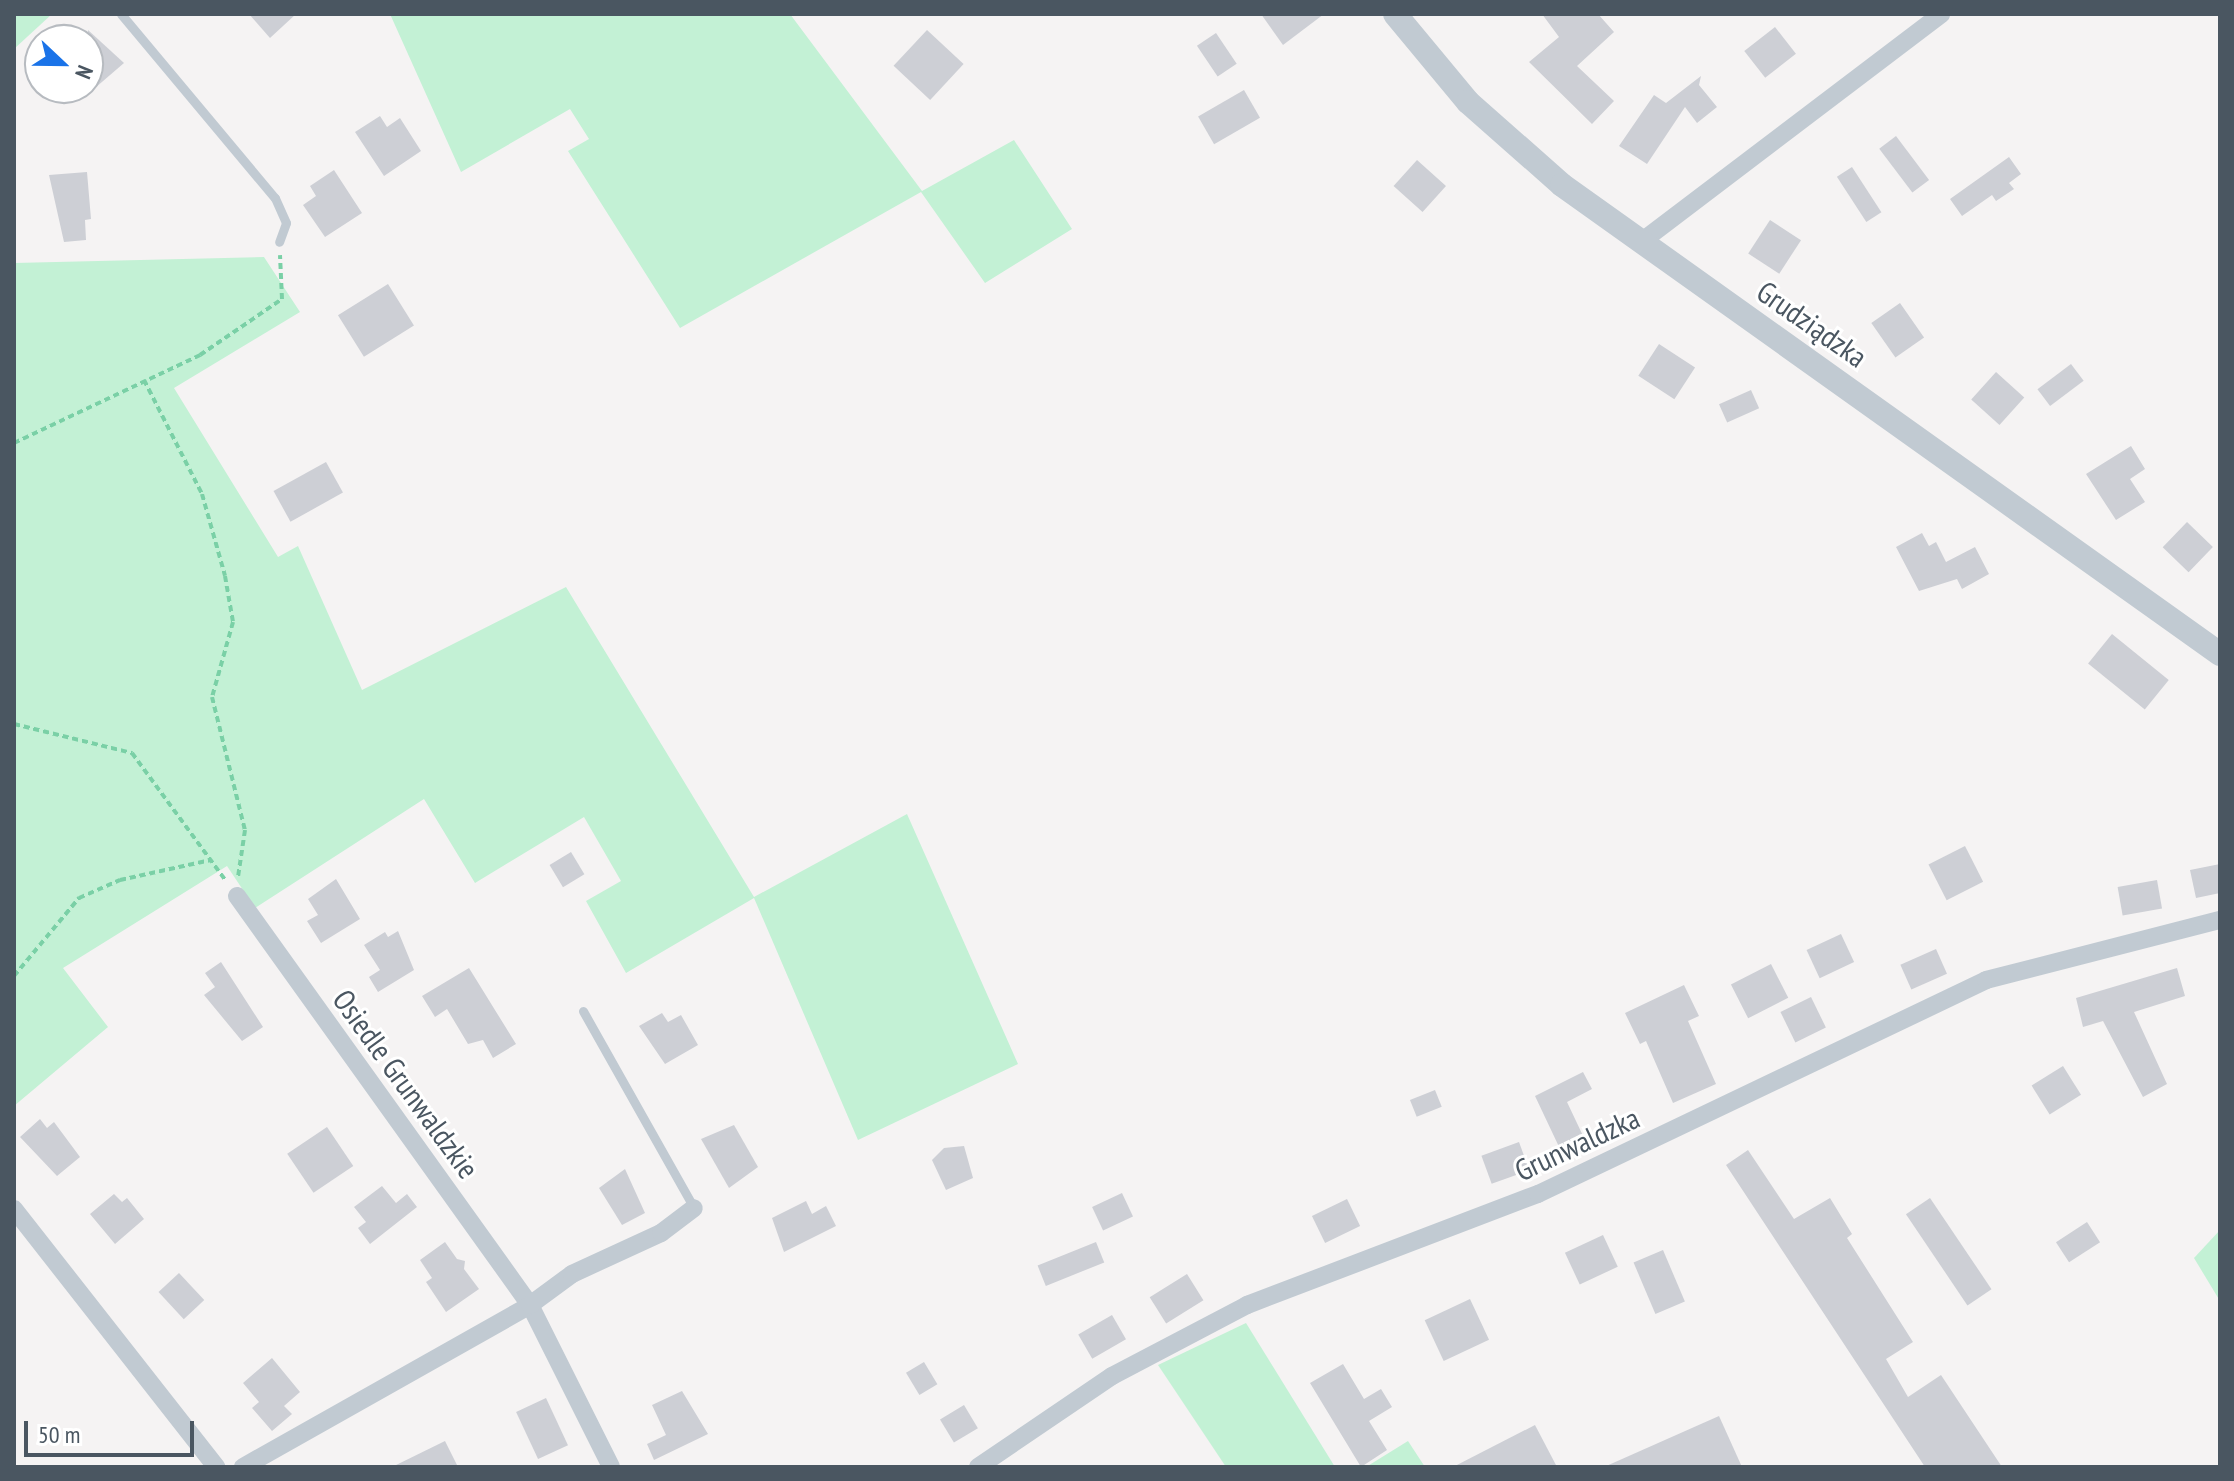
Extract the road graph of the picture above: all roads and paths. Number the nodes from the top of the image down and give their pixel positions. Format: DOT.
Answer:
graph roads {
  1 [pos="121,14"];
  2 [pos="1395,14"];
  3 [pos="1941,14"];
  4 [pos="279,242"];
  5 [pos="1641,242"];
  6 [pos="144,380"];
  7 [pos="14,443"];
  8 [pos="2220,654"];
  9 [pos="14,724"];
  10 [pos="211,860"];
  11 [pos="237,896"];
  12 [pos="2220,920"];
  13 [pos="14,976"];
  14 [pos="583,1011"];
  15 [pos="694,1208"];
  16 [pos="14,1209"];
  17 [pos="530,1305"];
  18 [pos="216,1467"];
  19 [pos="243,1467"];
  20 [pos="611,1467"];
  21 [pos="978,1467"];
  1 -- 4 [label="lane"];
  2 -- 5 [label="street, Grudziądzka"];
  3 -- 5 [label="street"];
  4 -- 6 [label="path"];
  5 -- 8 [label="street, Grudziądzka"];
  6 -- 7 [label="path"];
  6 -- 11 [label="path"];
  9 -- 10 [label="path"];
  10 -- 11 [label="path"];
  10 -- 13 [label="path"];
  11 -- 17 [label="street, Osiedle Grunwaldzkie"];
  12 -- 21 [label="street, Grunwaldzka"];
  14 -- 15 [label="lane"];
  15 -- 17 [label="street"];
  16 -- 18 [label="street"];
  17 -- 19 [label="street"];
  17 -- 20 [label="street, Osiedle Grunwaldzkie"];
}
